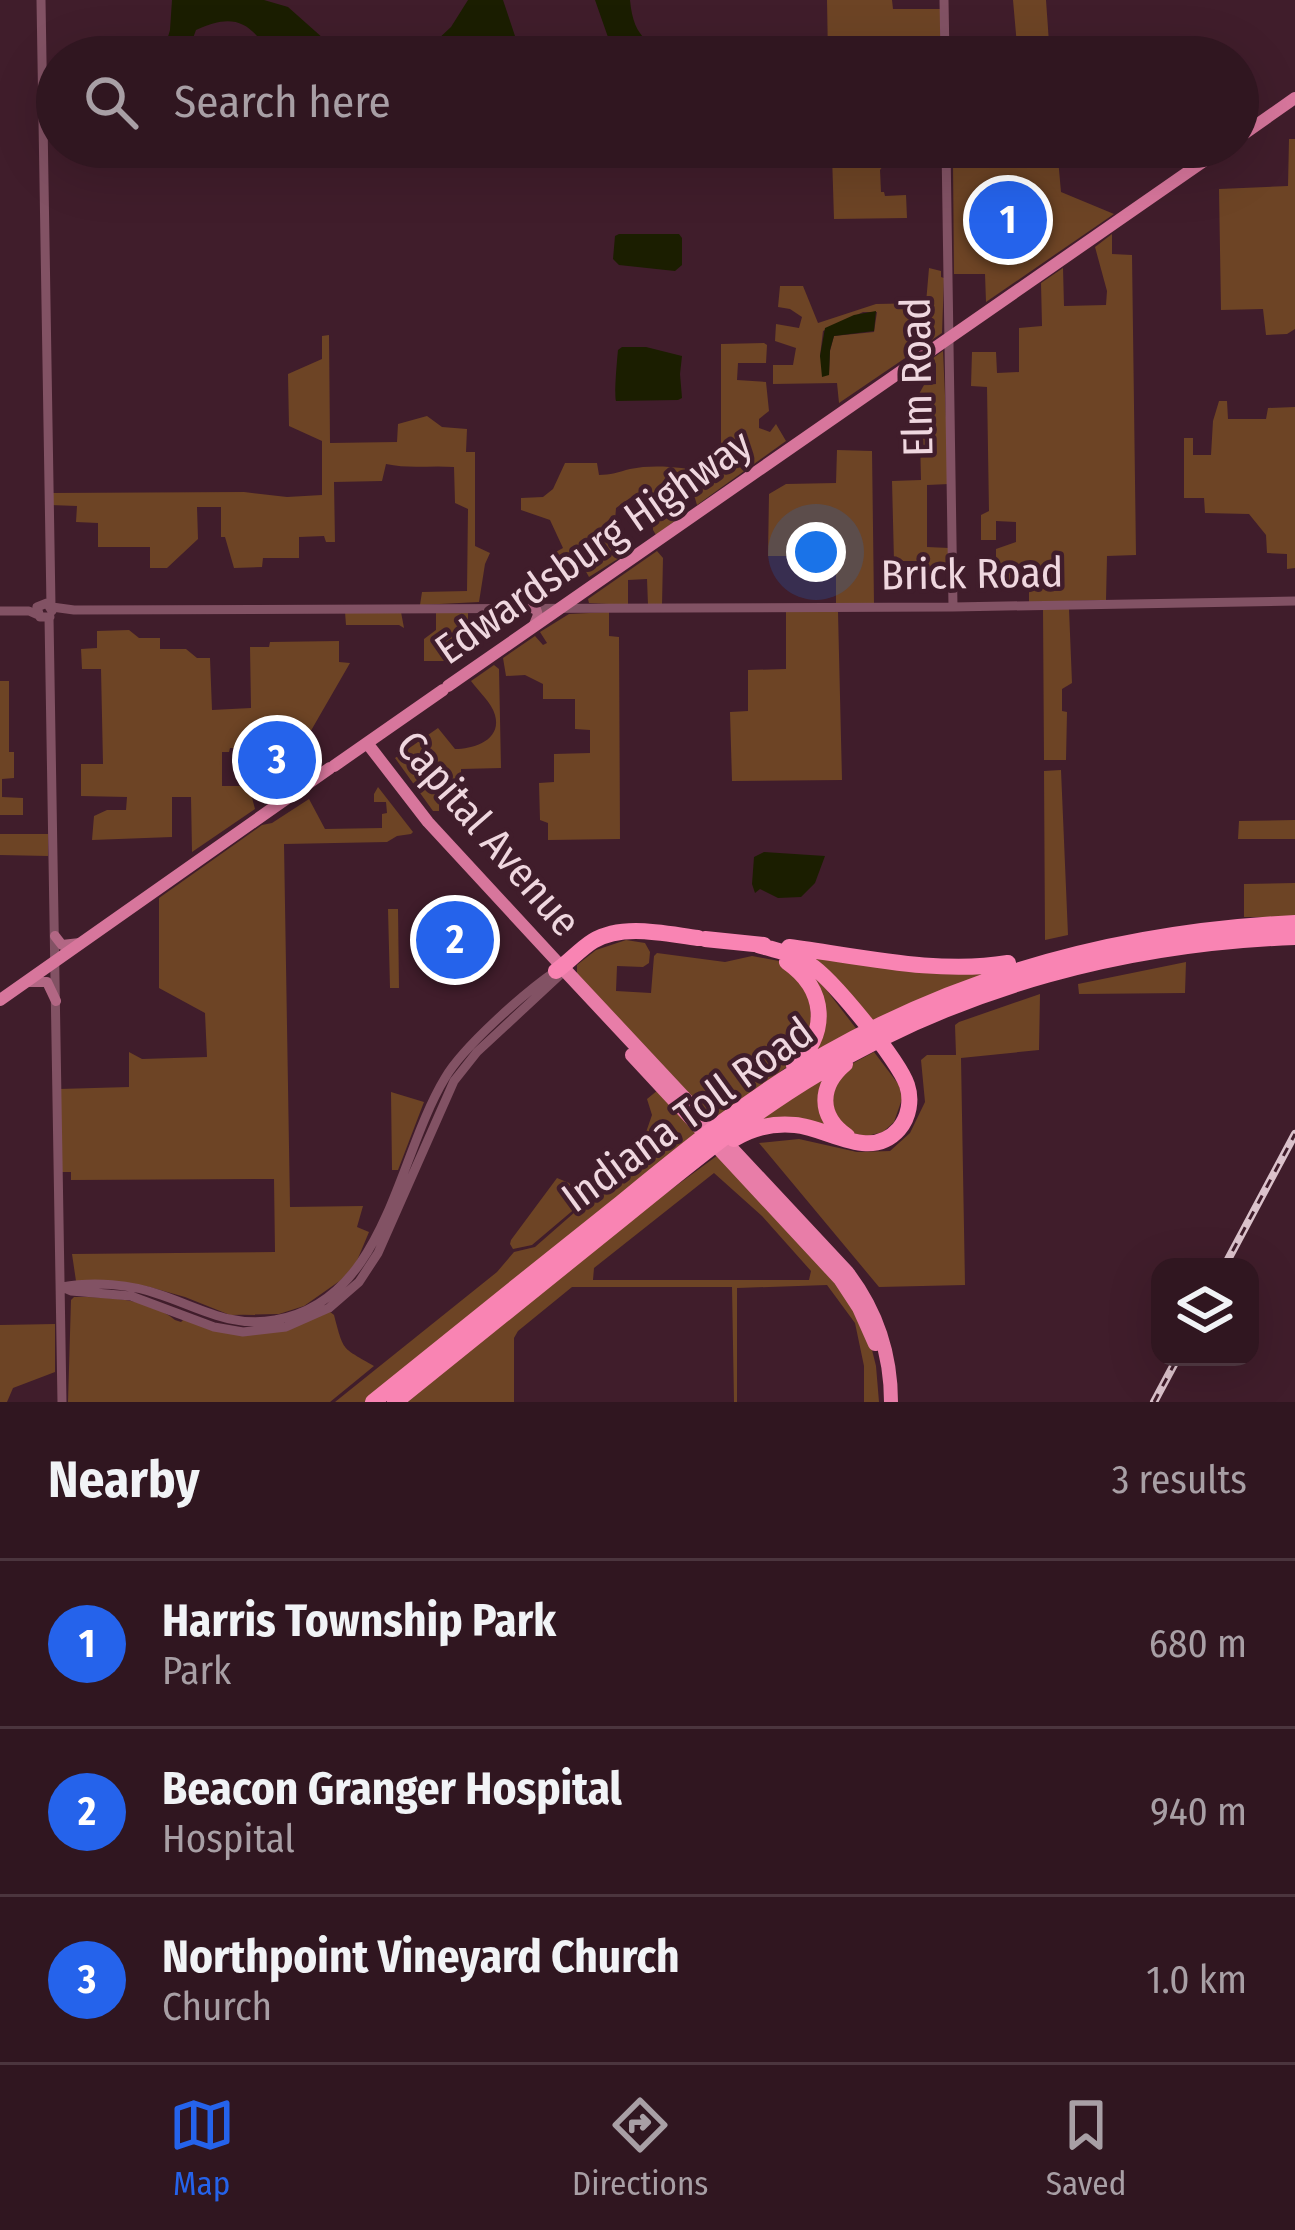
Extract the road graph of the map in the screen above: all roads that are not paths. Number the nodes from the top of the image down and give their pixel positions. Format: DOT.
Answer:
graph roads {
  1 [pos="41,0"];
  2 [pos="944,0"];
  3 [pos="41,36"];
  4 [pos="945,36"];
  5 [pos="1295,98"];
  6 [pos="1259,123"];
  7 [pos="43,168"];
  8 [pos="946,168"];
  9 [pos="1194,168"];
  10 [pos="949,337"];
  11 [pos="585,590"];
  12 [pos="1295,601"];
  13 [pos="953,607"];
  14 [pos="531,608"];
  15 [pos="560,608"];
  16 [pos="592,608"];
  17 [pos="0,610"];
  18 [pos="45,611"];
  19 [pos="533,627"];
  20 [pos="394,724"];
  21 [pos="367,743"];
  22 [pos="332,767"];
  23 [pos="385,770"];
  24 [pos="1295,923"];
  25 [pos="55,936"];
  26 [pos="1151,937"];
  27 [pos="1295,937"];
  28 [pos="701,942"];
  29 [pos="80,943"];
  30 [pos="760,948"];
  31 [pos="56,960"];
  32 [pos="559,968"];
  33 [pos="25,982"];
  34 [pos="0,1000"];
  35 [pos="56,1001"];
  36 [pos="913,1024"];
  37 [pos="885,1054"];
  38 [pos="734,1114"];
  39 [pos="635,1208"];
  40 [pos="62,1286"];
  41 [pos="62,1402"];
  42 [pos="373,1402"];
  43 [pos="395,1402"];
  44 [pos="888,1402"];
  1 -- 3 [label="street"];
  2 -- 4 [label="street"];
  5 -- 6 [label="main road"];
  7 -- 18 [label="street"];
  8 -- 10 [label="street, Elm Road"];
  9 -- 10 [label="main road, Edwardsburg Highway"];
  10 -- 11 [label="main road, Edwardsburg Highway"];
  10 -- 13 [label="street, Elm Road"];
  11 -- 15 [label="main road, Edwardsburg Highway"];
  11 -- 16 [label="main road"];
  12 -- 13 [label="street, Brick Road"];
  13 -- 16 [label="street, Brick Road"];
  14 -- 15 [label="street, Brick Road"];
  14 -- 18 [label="street, Brick Road"];
  14 -- 19 [label="main road"];
  15 -- 16 [label="street, Brick Road"];
  15 -- 19 [label="main road, Edwardsburg Highway"];
  17 -- 18 [label="street, Brick Road"];
  18 -- 25 [label="street"];
  19 -- 20 [label="main road, Edwardsburg Highway"];
  20 -- 21 [label="main road, Edwardsburg Highway"];
  20 -- 23 [label="main road"];
  21 -- 22 [label="main road, Edwardsburg Highway"];
  21 -- 23 [label="main road, Capital Avenue"];
  22 -- 23 [label="main road"];
  22 -- 29 [label="main road, Edwardsburg Highway"];
  23 -- 32 [label="main road, Capital Avenue"];
  24 -- 26 [label="highway, Indiana Toll Road"];
  25 -- 29 [label="main road"];
  25 -- 31 [label="street"];
  26 -- 30 [label="highway"];
  26 -- 38 [label="highway, Indiana Toll Road"];
  27 -- 36 [label="highway, Indiana Toll Road"];
  28 -- 30 [label="highway"];
  28 -- 32 [label="highway"];
  28 -- 32 [label="highway"];
  29 -- 31 [label="main road, Edwardsburg Highway"];
  30 -- 37 [label="highway"];
  30 -- 38 [label="highway"];
  31 -- 33 [label="main road, Edwardsburg Highway"];
  31 -- 35 [label="street"];
  32 -- 40 [label="street"];
  32 -- 44 [label="highway, Capital Avenue"];
  33 -- 34 [label="main road, Edwardsburg Highway"];
  33 -- 35 [label="main road"];
  35 -- 40 [label="street"];
  36 -- 37 [label="highway"];
  36 -- 39 [label="highway, Indiana Toll Road"];
  37 -- 39 [label="highway"];
  38 -- 42 [label="highway, Indiana Toll Road"];
  39 -- 43 [label="highway, Indiana Toll Road"];
  40 -- 41 [label="street"];
}
